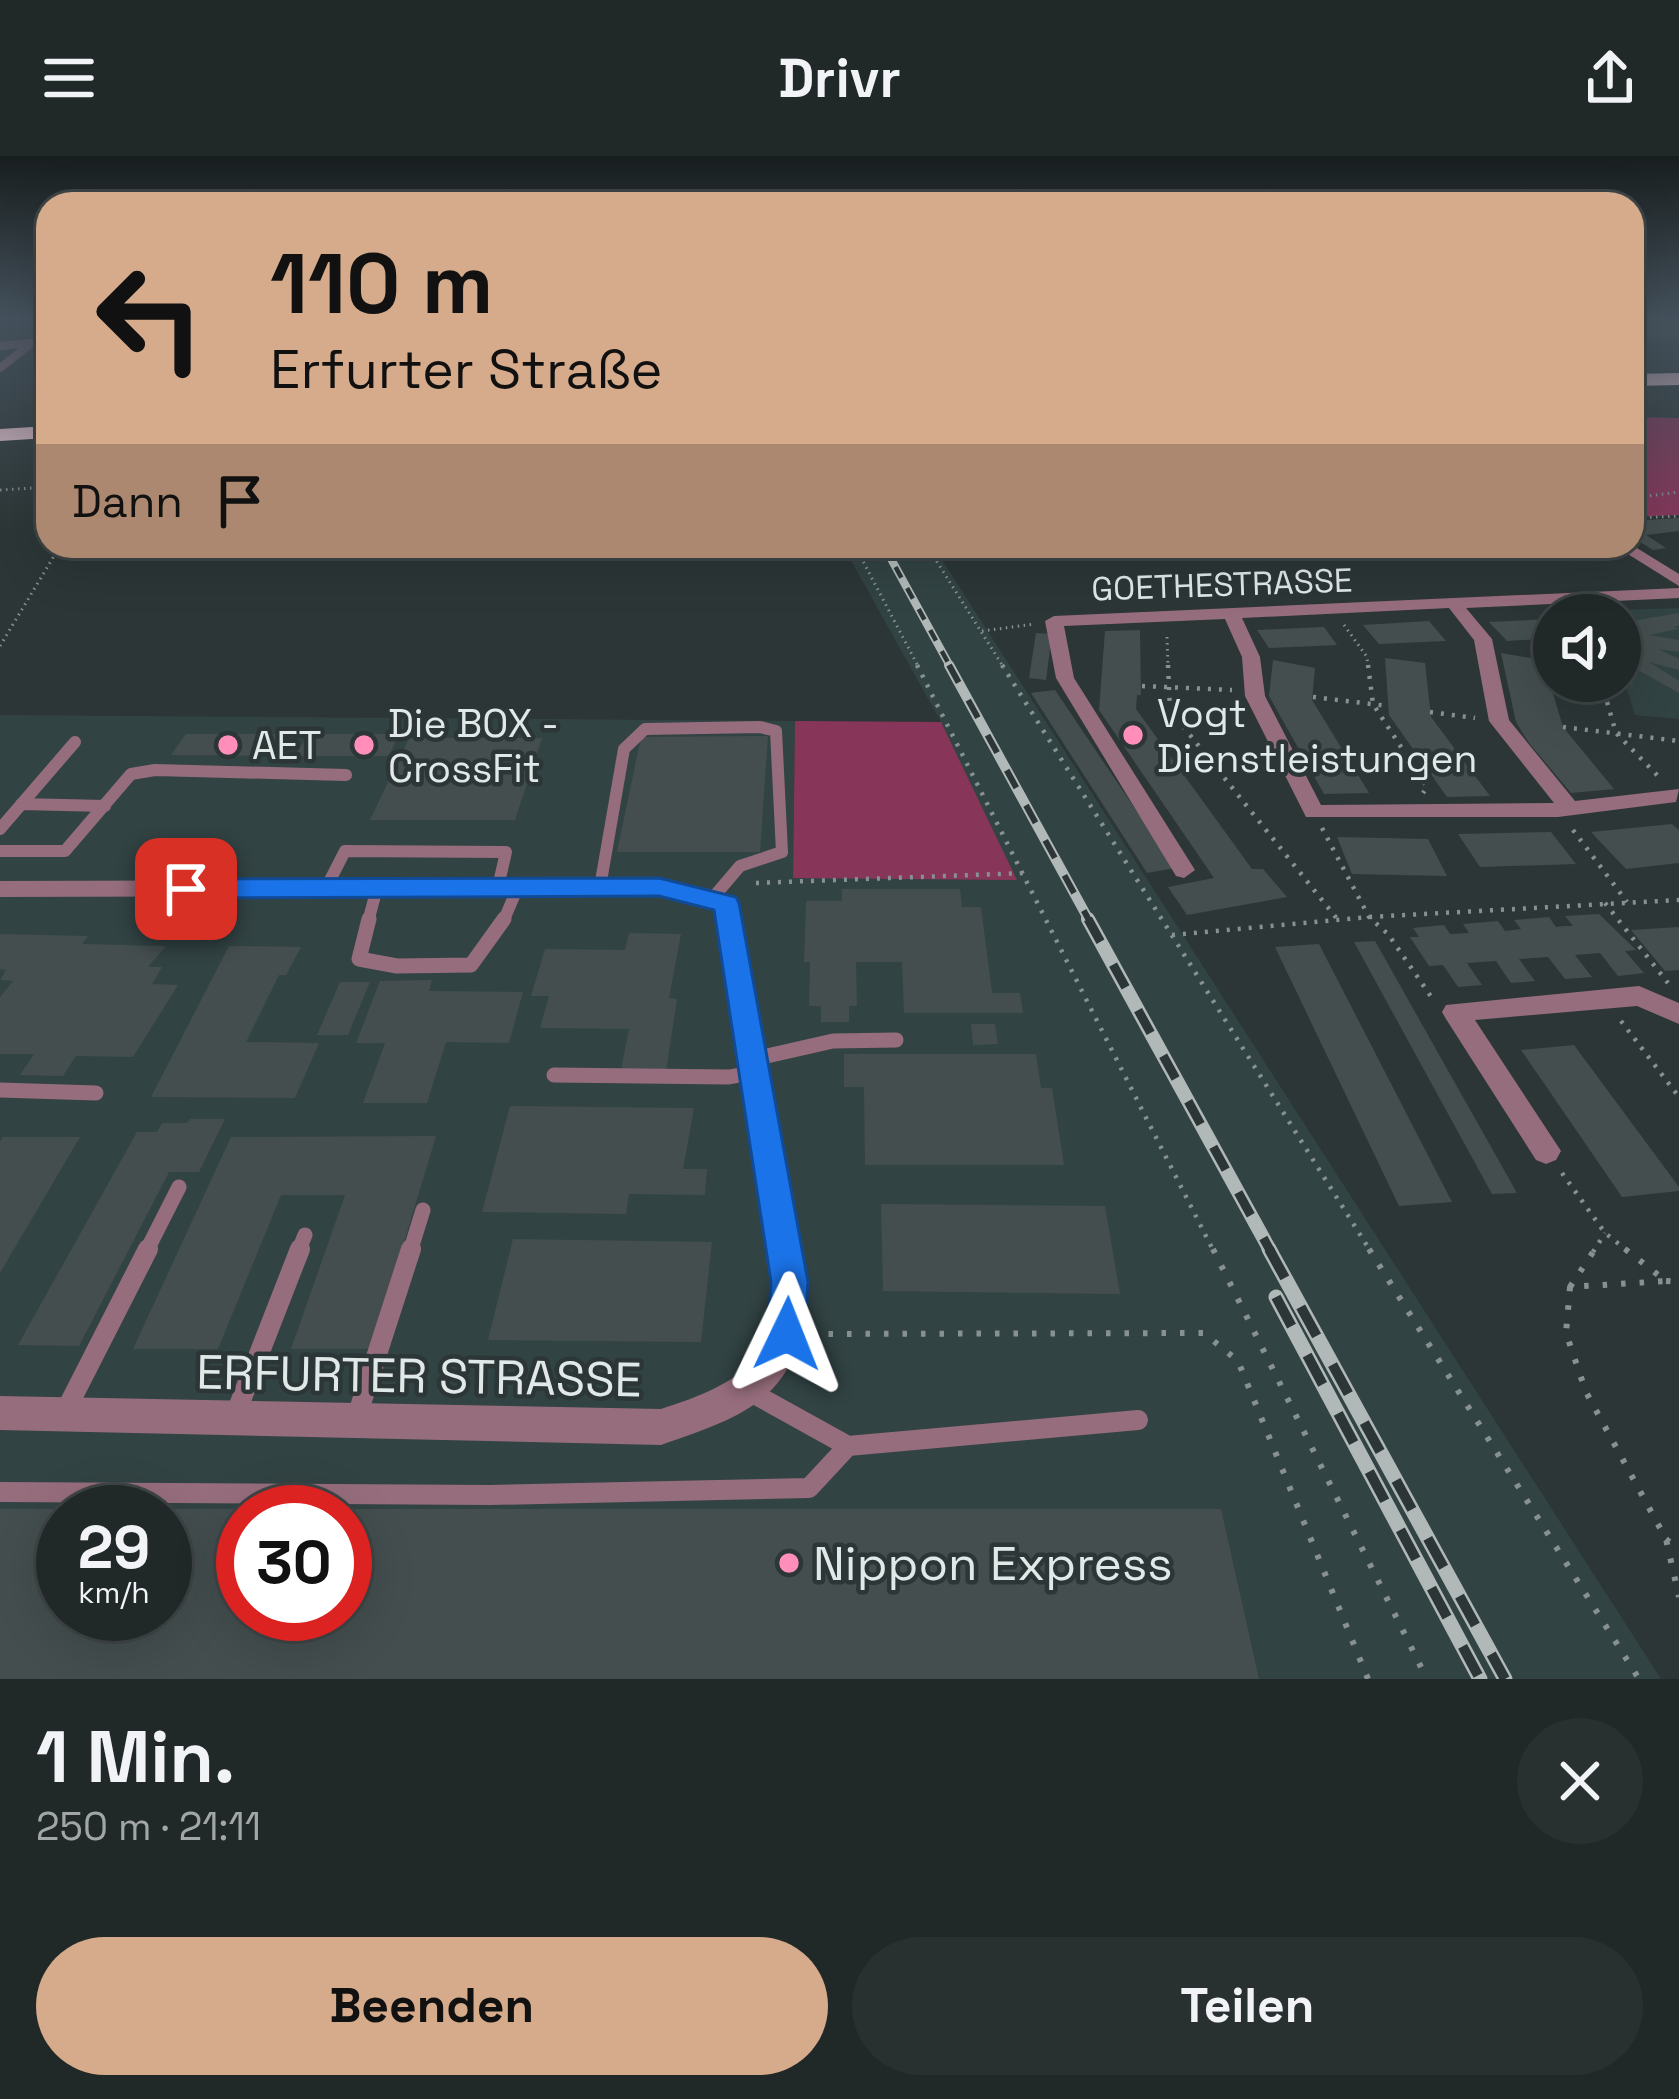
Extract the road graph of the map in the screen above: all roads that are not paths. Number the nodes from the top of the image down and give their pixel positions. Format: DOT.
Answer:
graph roads {
  1 [pos="1679,395"];
  2 [pos="1644,396"];
  3 [pos="36,430"];
  4 [pos="0,431"];
  5 [pos="36,448"];
  6 [pos="0,450"];
  7 [pos="1642,558"];
  8 [pos="1679,581"];
  9 [pos="1679,593"];
  10 [pos="1455,605"];
  11 [pos="1232,614"];
  12 [pos="75,742"];
  13 [pos="346,775"];
  14 [pos="1676,795"];
  15 [pos="21,805"];
  16 [pos="105,806"];
  17 [pos="1564,810"];
  18 [pos="0,829"];
  19 [pos="0,851"];
  20 [pos="1184,869"];
  21 [pos="508,887"];
  22 [pos="600,887"];
  23 [pos="326,888"];
  24 [pos="377,888"];
  25 [pos="0,890"];
  26 [pos="719,892"];
  27 [pos="1679,1014"];
  28 [pos="896,1040"];
  29 [pos="755,1065"];
  30 [pos="554,1075"];
  31 [pos="0,1090"];
  32 [pos="97,1093"];
  33 [pos="1546,1150"];
  34 [pos="179,1186"];
  35 [pos="423,1210"];
  36 [pos="305,1235"];
  37 [pos="747,1390"];
  38 [pos="0,1413"];
  39 [pos="64,1414"];
  40 [pos="235,1418"];
  41 [pos="355,1420"];
  42 [pos="1138,1420"];
  43 [pos="848,1447"];
  44 [pos="0,1492"];
  1 -- 2 [label="highway"];
  3 -- 4 [label="highway"];
  5 -- 6 [label="highway"];
  7 -- 8 [label="street"];
  9 -- 10 [label="street, GOETHESTRASSE"];
  10 -- 11 [label="street, GOETHESTRASSE"];
  10 -- 17 [label="street"];
  11 -- 17 [label="street"];
  11 -- 20 [label="street, GOETHESTRASSE"];
  12 -- 15 [label="lane"];
  13 -- 16 [label="lane"];
  14 -- 17 [label="street"];
  15 -- 16 [label="lane"];
  15 -- 18 [label="lane"];
  16 -- 19 [label="lane"];
  21 -- 22 [label="street"];
  21 -- 23 [label="lane"];
  21 -- 24 [label="street"];
  21 -- 24 [label="lane"];
  22 -- 26 [label="street"];
  22 -- 26 [label="lane"];
  23 -- 24 [label="street"];
  23 -- 25 [label="street"];
  26 -- 29 [label="street, ERFURTER STRASSE"];
  27 -- 33 [label="street"];
  28 -- 29 [label="lane"];
  29 -- 30 [label="lane"];
  29 -- 37 [label="street, ERFURTER STRASSE"];
  31 -- 32 [label="lane"];
  34 -- 39 [label="lane"];
  35 -- 41 [label="lane"];
  36 -- 40 [label="lane"];
  37 -- 41 [label="street, ERFURTER STRASSE"];
  37 -- 43 [label="lane"];
  38 -- 39 [label="street, ERFURTER STRASSE"];
  39 -- 40 [label="street, ERFURTER STRASSE"];
  40 -- 41 [label="street, ERFURTER STRASSE"];
  42 -- 43 [label="lane"];
  43 -- 44 [label="lane"];
}
